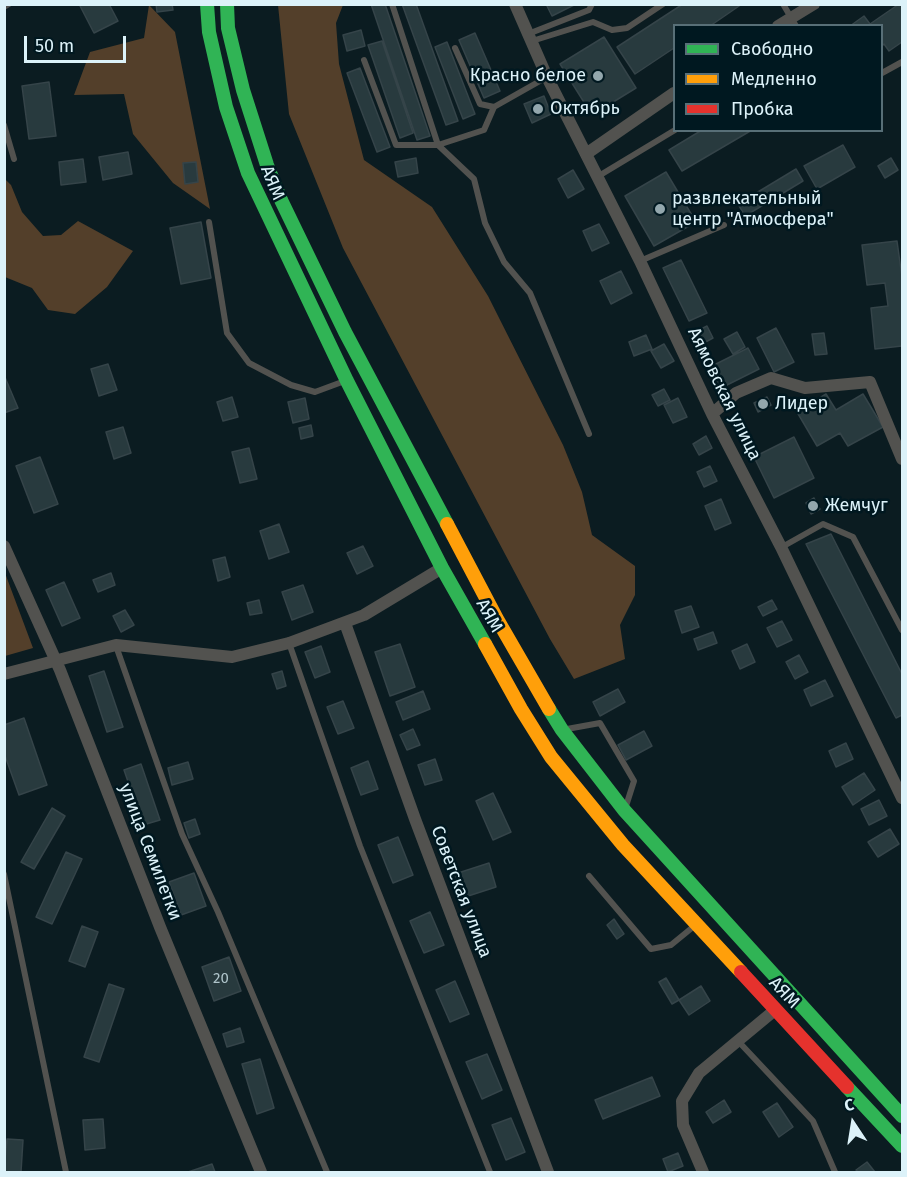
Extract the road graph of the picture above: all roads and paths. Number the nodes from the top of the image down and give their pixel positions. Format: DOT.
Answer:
graph roads {
  1 [pos="9,4"];
  2 [pos="207,4"];
  3 [pos="227,4"];
  4 [pos="392,4"];
  5 [pos="515,4"];
  6 [pos="592,4"];
  7 [pos="663,4"];
  8 [pos="783,4"];
  9 [pos="814,4"];
  10 [pos="4,7"];
  11 [pos="793,22"];
  12 [pos="530,38"];
  13 [pos="455,48"];
  14 [pos="364,60"];
  15 [pos="903,62"];
  16 [pos="883,72"];
  17 [pos="548,77"];
  18 [pos="673,94"];
  19 [pos="494,107"];
  20 [pos="4,125"];
  21 [pos="673,131"];
  22 [pos="438,145"];
  23 [pos="586,154"];
  24 [pos="14,159"];
  25 [pos="597,177"];
  26 [pos="208,222"];
  27 [pos="724,225"];
  28 [pos="640,261"];
  29 [pos="347,381"];
  30 [pos="712,414"];
  31 [pos="589,434"];
  32 [pos="903,459"];
  33 [pos="4,546"];
  34 [pos="781,547"];
  35 [pos="442,568"];
  36 [pos="345,623"];
  37 [pos="903,630"];
  38 [pos="289,644"];
  39 [pos="116,645"];
  40 [pos="56,661"];
  41 [pos="4,674"];
  42 [pos="562,730"];
  43 [pos="903,798"];
  44 [pos="624,810"];
  45 [pos="4,874"];
  46 [pos="589,876"];
  47 [pos="696,924"];
  48 [pos="776,1010"];
  49 [pos="739,1042"];
  50 [pos="903,1116"];
  51 [pos="903,1146"];
  52 [pos="66,1173"];
  53 [pos="261,1173"];
  54 [pos="327,1173"];
  55 [pos="490,1173"];
  56 [pos="548,1173"];
  57 [pos="703,1173"];
  58 [pos="835,1173"];
  1 -- 10 [label="lane"];
  2 -- 29 [label="highway, АЯМ"];
  3 -- 42 [label="highway, АЯМ"];
  4 -- 22 [label="lane"];
  5 -- 12 [label="street, Аямовская улица"];
  6 -- 12 [label="lane"];
  7 -- 12 [label="lane"];
  8 -- 11 [label="lane"];
  9 -- 11 [label="street"];
  12 -- 17 [label="street, Аямовская улица"];
  13 -- 19 [label="lane"];
  14 -- 22 [label="lane"];
  15 -- 16 [label="lane"];
  17 -- 19 [label="lane"];
  17 -- 23 [label="street, Аямовская улица"];
  18 -- 23 [label="street"];
  19 -- 22 [label="lane"];
  20 -- 24 [label="lane"];
  21 -- 25 [label="lane"];
  22 -- 31 [label="lane"];
  23 -- 25 [label="street, Аямовская улица"];
  25 -- 28 [label="street, Аямовская улица"];
  26 -- 29 [label="lane"];
  27 -- 28 [label="lane"];
  28 -- 30 [label="street, Аямовская улица"];
  29 -- 35 [label="highway, АЯМ"];
  30 -- 32 [label="street"];
  30 -- 34 [label="street, Аямовская улица"];
  33 -- 40 [label="street, улица Семилетки"];
  34 -- 37 [label="lane"];
  34 -- 43 [label="street, Аямовская улица"];
  35 -- 36 [label="street"];
  35 -- 47 [label="highway, АЯМ"];
  36 -- 38 [label="street"];
  36 -- 56 [label="street, Советская улица"];
  38 -- 39 [label="street"];
  38 -- 55 [label="lane"];
  39 -- 40 [label="street"];
  39 -- 54 [label="lane"];
  40 -- 41 [label="street"];
  40 -- 53 [label="street, улица Семилетки"];
  42 -- 44 [label="highway, АЯМ"];
  42 -- 44 [label="lane"];
  44 -- 50 [label="highway, АЯМ"];
  45 -- 52 [label="lane"];
  46 -- 47 [label="lane"];
  47 -- 48 [label="highway, АЯМ"];
  48 -- 49 [label="street"];
  48 -- 51 [label="highway, АЯМ"];
  49 -- 57 [label="street"];
  49 -- 58 [label="lane"];
}
